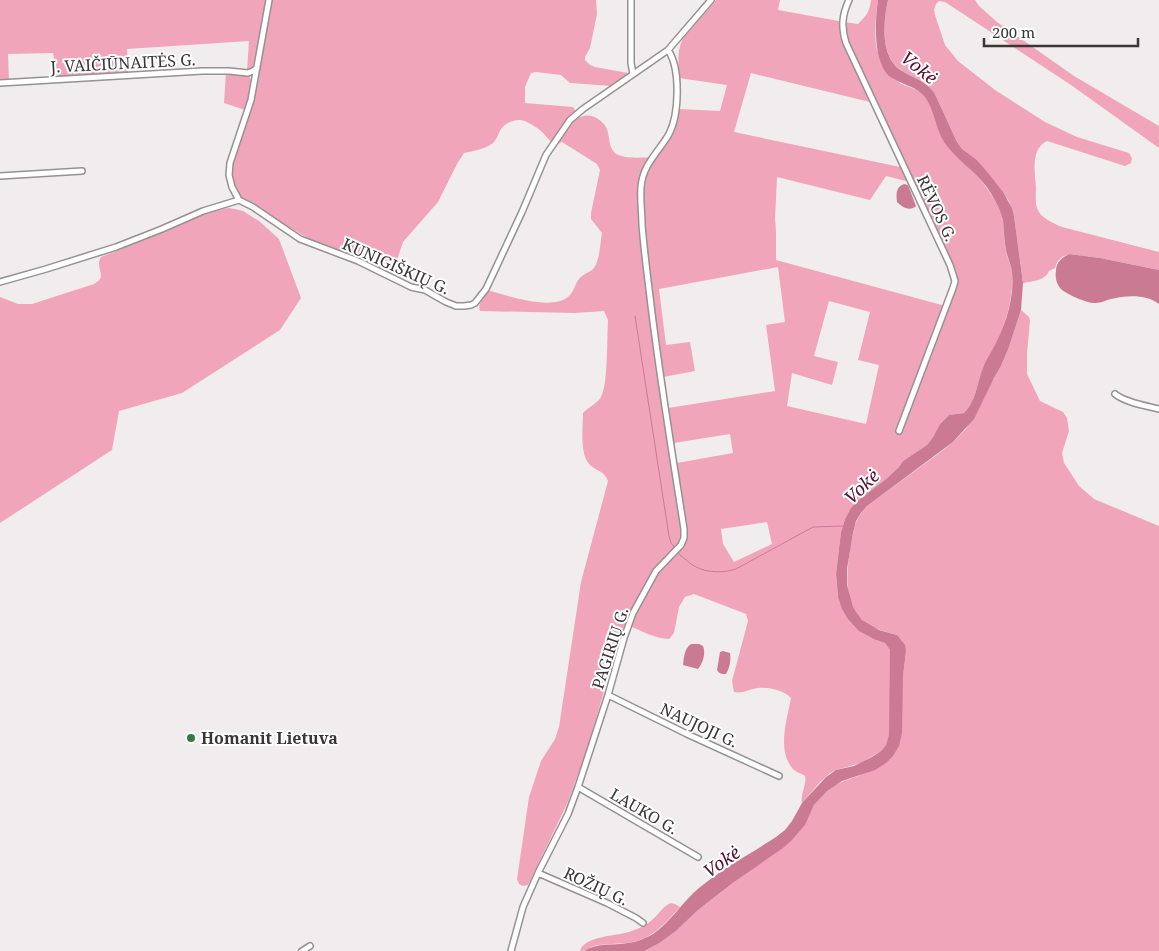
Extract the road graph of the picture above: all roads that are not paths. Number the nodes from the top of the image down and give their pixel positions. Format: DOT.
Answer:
graph roads {
  1 [pos="269,0"];
  2 [pos="631,0"];
  3 [pos="711,0"];
  4 [pos="849,0"];
  5 [pos="668,50"];
  6 [pos="257,68"];
  7 [pos="248,73"];
  8 [pos="633,74"];
  9 [pos="255,82"];
  10 [pos="0,83"];
  11 [pos="82,171"];
  12 [pos="0,176"];
  13 [pos="239,200"];
  14 [pos="0,282"];
  15 [pos="1115,394"];
  16 [pos="1159,409"];
  17 [pos="899,431"];
  18 [pos="608,695"];
  19 [pos="779,776"];
  20 [pos="578,787"];
  21 [pos="698,857"];
  22 [pos="538,873"];
  23 [pos="642,923"];
  24 [pos="310,946"];
  25 [pos="302,951"];
  26 [pos="511,951"];
  1 -- 6 [label="street"];
  2 -- 8 [label="street"];
  3 -- 5 [label="street, KUNIGIŠKIŲ G."];
  4 -- 17 [label="street, RĖVOS G."];
  5 -- 8 [label="street, KUNIGIŠKIŲ G."];
  5 -- 18 [label="street, PAGIRIŲ G."];
  6 -- 7 [label="street"];
  6 -- 9 [label="street"];
  7 -- 9 [label="street"];
  7 -- 10 [label="street, J. VAIČIŪNAITĖS G."];
  8 -- 13 [label="street, KUNIGIŠKIŲ G."];
  9 -- 13 [label="street"];
  11 -- 12 [label="street"];
  13 -- 14 [label="street"];
  15 -- 16 [label="street"];
  18 -- 19 [label="street, NAUJOJI G."];
  18 -- 20 [label="street, PAGIRIŲ G."];
  20 -- 21 [label="street, LAUKO G."];
  20 -- 22 [label="street, PAGIRIŲ G."];
  22 -- 23 [label="street, ROŽIŲ G."];
  22 -- 26 [label="street, PAGIRIŲ G."];
  24 -- 25 [label="street"];
}
